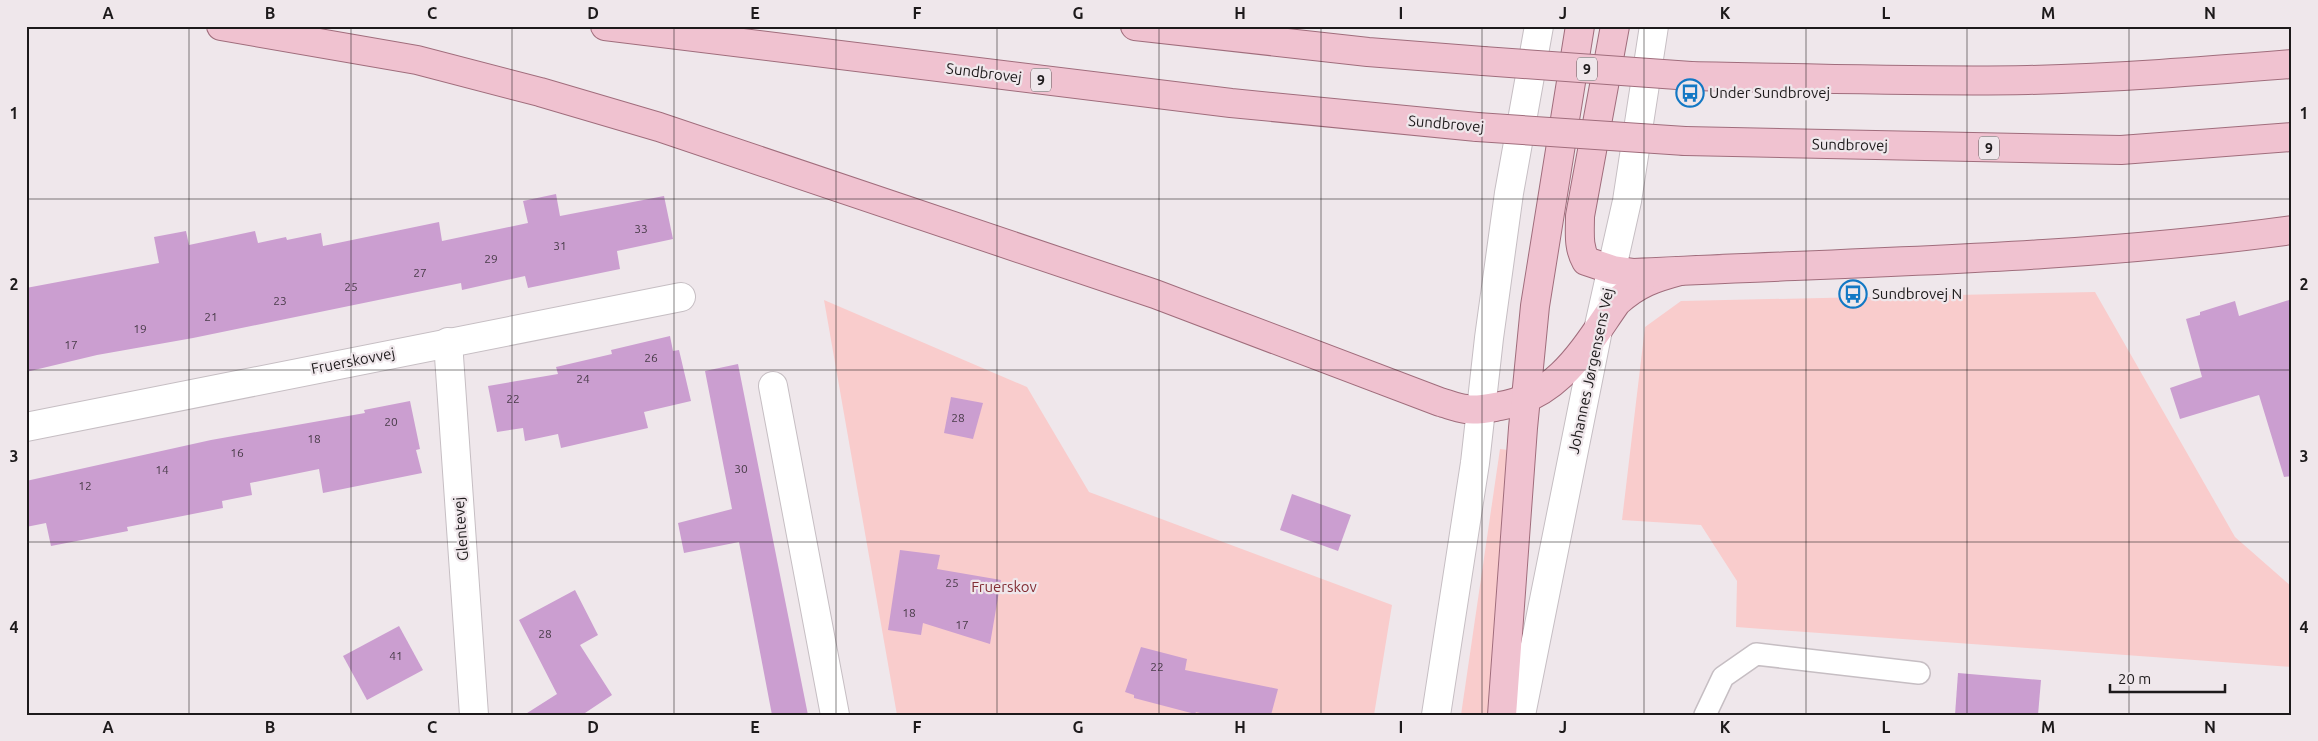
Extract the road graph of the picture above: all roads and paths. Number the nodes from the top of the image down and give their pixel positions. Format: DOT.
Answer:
graph roads {
  1 [pos="221,26"];
  2 [pos="604,26"];
  3 [pos="1135,26"];
  4 [pos="1539,26"];
  5 [pos="1580,26"];
  6 [pos="1615,26"];
  7 [pos="1654,26"];
  8 [pos="2292,64"];
  9 [pos="2292,137"];
  10 [pos="2292,230"];
  11 [pos="1613,270"];
  12 [pos="1680,271"];
  13 [pos="680,297"];
  14 [pos="1598,330"];
  15 [pos="448,342"];
  16 [pos="773,386"];
  17 [pos="1526,399"];
  18 [pos="1481,409"];
  19 [pos="26,427"];
  20 [pos="1920,673"];
  21 [pos="474,715"];
  22 [pos="836,715"];
  23 [pos="1436,715"];
  24 [pos="1502,715"];
  25 [pos="1520,715"];
  26 [pos="1706,715"];
  1 -- 18 [label="main road"];
  2 -- 9 [label="main road, Sundbrovej / 9, bridge"];
  3 -- 8 [label="main road, 9, bridge"];
  4 -- 18 [label="street"];
  5 -- 17 [label="main road"];
  6 -- 11 [label="main road"];
  7 -- 11 [label="street, Johannes Jørgensens Vej"];
  10 -- 12 [label="main road"];
  11 -- 12 [label="main road"];
  11 -- 14 [label="street, Johannes Jørgensens Vej"];
  12 -- 14 [label="main road"];
  13 -- 15 [label="street, Fruerskovvej"];
  14 -- 17 [label="main road"];
  14 -- 25 [label="street, Johannes Jørgensens Vej"];
  15 -- 19 [label="street, Fruerskovvej"];
  15 -- 21 [label="street, Glentevej"];
  16 -- 22 [label="street"];
  17 -- 18 [label="main road"];
  17 -- 24 [label="main road"];
  18 -- 23 [label="street"];
  20 -- 26 [label="lane"];
}
